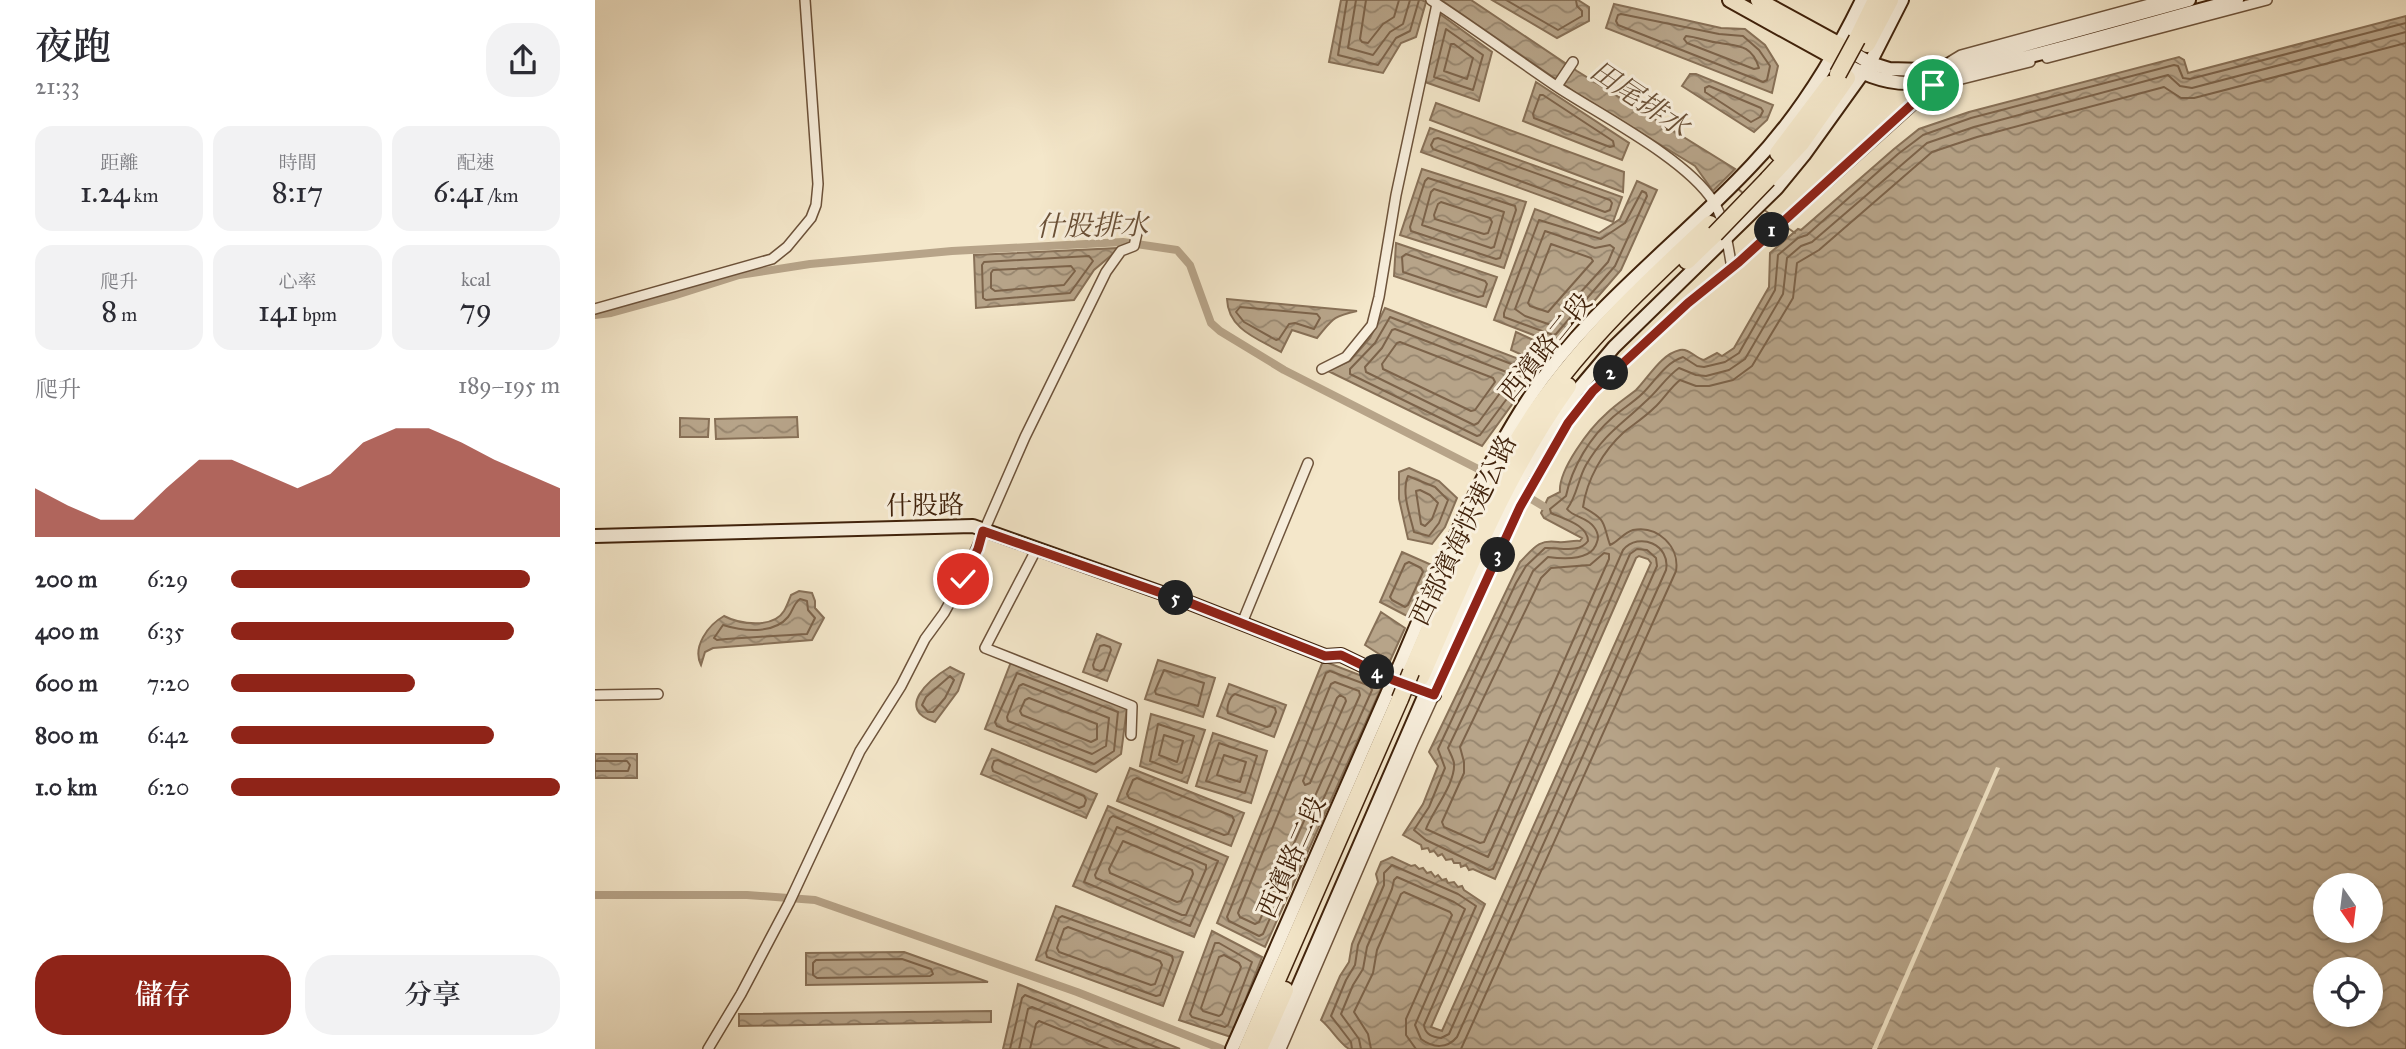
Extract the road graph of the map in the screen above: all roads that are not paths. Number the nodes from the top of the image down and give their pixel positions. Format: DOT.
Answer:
graph roads {
  1 [pos="805,0"];
  2 [pos="1730,0"];
  3 [pos="1758,0"];
  4 [pos="1862,0"];
  5 [pos="1876,0"];
  6 [pos="1890,0"];
  7 [pos="1902,0"];
  8 [pos="2164,0"];
  9 [pos="2189,0"];
  10 [pos="2237,0"];
  11 [pos="2267,0"];
  12 [pos="1434,2"];
  13 [pos="2219,5"];
  14 [pos="1862,42"];
  15 [pos="1836,51"];
  16 [pos="1573,62"];
  17 [pos="1870,63"];
  18 [pos="1947,64"];
  19 [pos="1849,75"];
  20 [pos="1940,78"];
  21 [pos="1557,86"];
  22 [pos="1766,176"];
  23 [pos="1715,203"];
  24 [pos="1717,232"];
  25 [pos="1137,233"];
  26 [pos="1732,268"];
  27 [pos="595,309"];
  28 [pos="1322,369"];
  29 [pos="1308,463"];
  30 [pos="1513,472"];
  31 [pos="1499,498"];
  32 [pos="983,531"];
  33 [pos="595,536"];
  34 [pos="1037,548"];
  35 [pos="1242,623"];
  36 [pos="1393,680"];
  37 [pos="1423,684"];
  38 [pos="658,694"];
  39 [pos="595,695"];
  40 [pos="1404,701"];
  41 [pos="1131,735"];
  42 [pos="1237,1048"];
  43 [pos="708,1049"];
  44 [pos="1259,1049"];
  45 [pos="1271,1049"];
  46 [pos="1281,1049"];
  1 -- 27 [label="street"];
  2 -- 15 [label="main road"];
  3 -- 15 [label="main road"];
  4 -- 15 [label="street, 西濱路二段"];
  5 -- 14 [label="highway, 西部濱海快速公路"];
  6 -- 14 [label="highway, 西部濱海快速公路"];
  7 -- 17 [label="street"];
  8 -- 18 [label="street"];
  9 -- 18 [label="street"];
  10 -- 13 [label="street"];
  11 -- 13 [label="street"];
  12 -- 21 [label="street"];
  12 -- 28 [label="street"];
  13 -- 20 [label="street"];
  14 -- 19 [label="highway, 西部濱海快速公路, bridge"];
  15 -- 17 [label="street"];
  15 -- 19 [label="street"];
  15 -- 22 [label="street, 西濱路二段"];
  16 -- 21 [label="street"];
  17 -- 18 [label="street"];
  17 -- 19 [label="street"];
  18 -- 20 [label="street"];
  19 -- 20 [label="street"];
  19 -- 22 [label="highway, 西部濱海快速公路"];
  20 -- 26 [label="street"];
  21 -- 23 [label="street"];
  22 -- 23 [label="street, 西濱路二段"];
  22 -- 24 [label="highway, 西部濱海快速公路, bridge"];
  23 -- 24 [label="street"];
  23 -- 30 [label="street, 西濱路二段"];
  24 -- 26 [label="street"];
  24 -- 30 [label="highway, 西部濱海快速公路"];
  25 -- 32 [label="street"];
  26 -- 30 [label="street"];
  29 -- 35 [label="street"];
  30 -- 31 [label="highway, 西部濱海快速公路"];
  30 -- 31 [label="street, 西濱路二段"];
  31 -- 36 [label="street, 西濱路二段"];
  31 -- 37 [label="highway, 西部濱海快速公路"];
  31 -- 37 [label="street"];
  32 -- 33 [label="street, 什股路"];
  32 -- 34 [label="street, 什股路"];
  32 -- 43 [label="street"];
  34 -- 35 [label="street, 什股路"];
  34 -- 41 [label="street"];
  35 -- 36 [label="street, 什股路"];
  36 -- 37 [label="street, 什股路"];
  36 -- 42 [label="street, 西濱路二段"];
  37 -- 40 [label="highway, 西部濱海快速公路"];
  37 -- 45 [label="street"];
  37 -- 46 [label="street"];
  38 -- 39 [label="street"];
  40 -- 42 [label="highway, 西部濱海快速公路"];
  40 -- 44 [label="highway, 西部濱海快速公路"];
}
